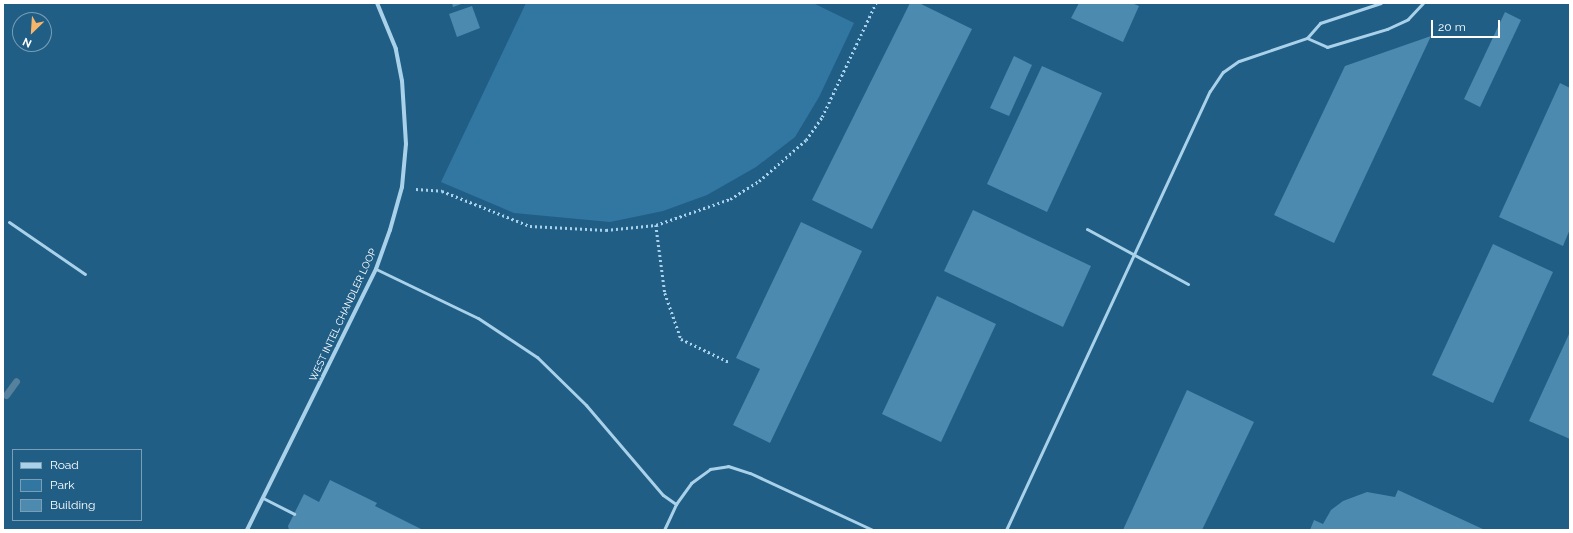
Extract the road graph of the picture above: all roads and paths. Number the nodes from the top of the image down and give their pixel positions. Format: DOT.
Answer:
graph roads {
  1 [pos="378,3"];
  2 [pos="876,3"];
  3 [pos="1381,3"];
  4 [pos="1423,3"];
  5 [pos="1307,38"];
  6 [pos="402,187"];
  7 [pos="9,222"];
  8 [pos="656,225"];
  9 [pos="1087,229"];
  10 [pos="1134,254"];
  11 [pos="376,269"];
  12 [pos="85,274"];
  13 [pos="1188,284"];
  14 [pos="729,362"];
  15 [pos="263,498"];
  16 [pos="676,504"];
  17 [pos="294,514"];
  18 [pos="247,530"];
  19 [pos="664,530"];
  20 [pos="872,530"];
  21 [pos="1006,530"];
  1 -- 6 [label="street, WEST INTEL CHANDLER LOOP"];
  2 -- 8 [label="path"];
  3 -- 5 [label="lane"];
  4 -- 5 [label="lane"];
  5 -- 10 [label="lane"];
  6 -- 8 [label="path"];
  6 -- 11 [label="street, WEST INTEL CHANDLER LOOP"];
  7 -- 12 [label="lane"];
  8 -- 14 [label="path"];
  9 -- 10 [label="lane"];
  10 -- 13 [label="lane"];
  10 -- 21 [label="lane"];
  11 -- 15 [label="street, WEST INTEL CHANDLER LOOP"];
  11 -- 16 [label="lane"];
  15 -- 17 [label="lane"];
  15 -- 18 [label="street, WEST INTEL CHANDLER LOOP"];
  16 -- 19 [label="lane"];
  16 -- 20 [label="lane"];
}
